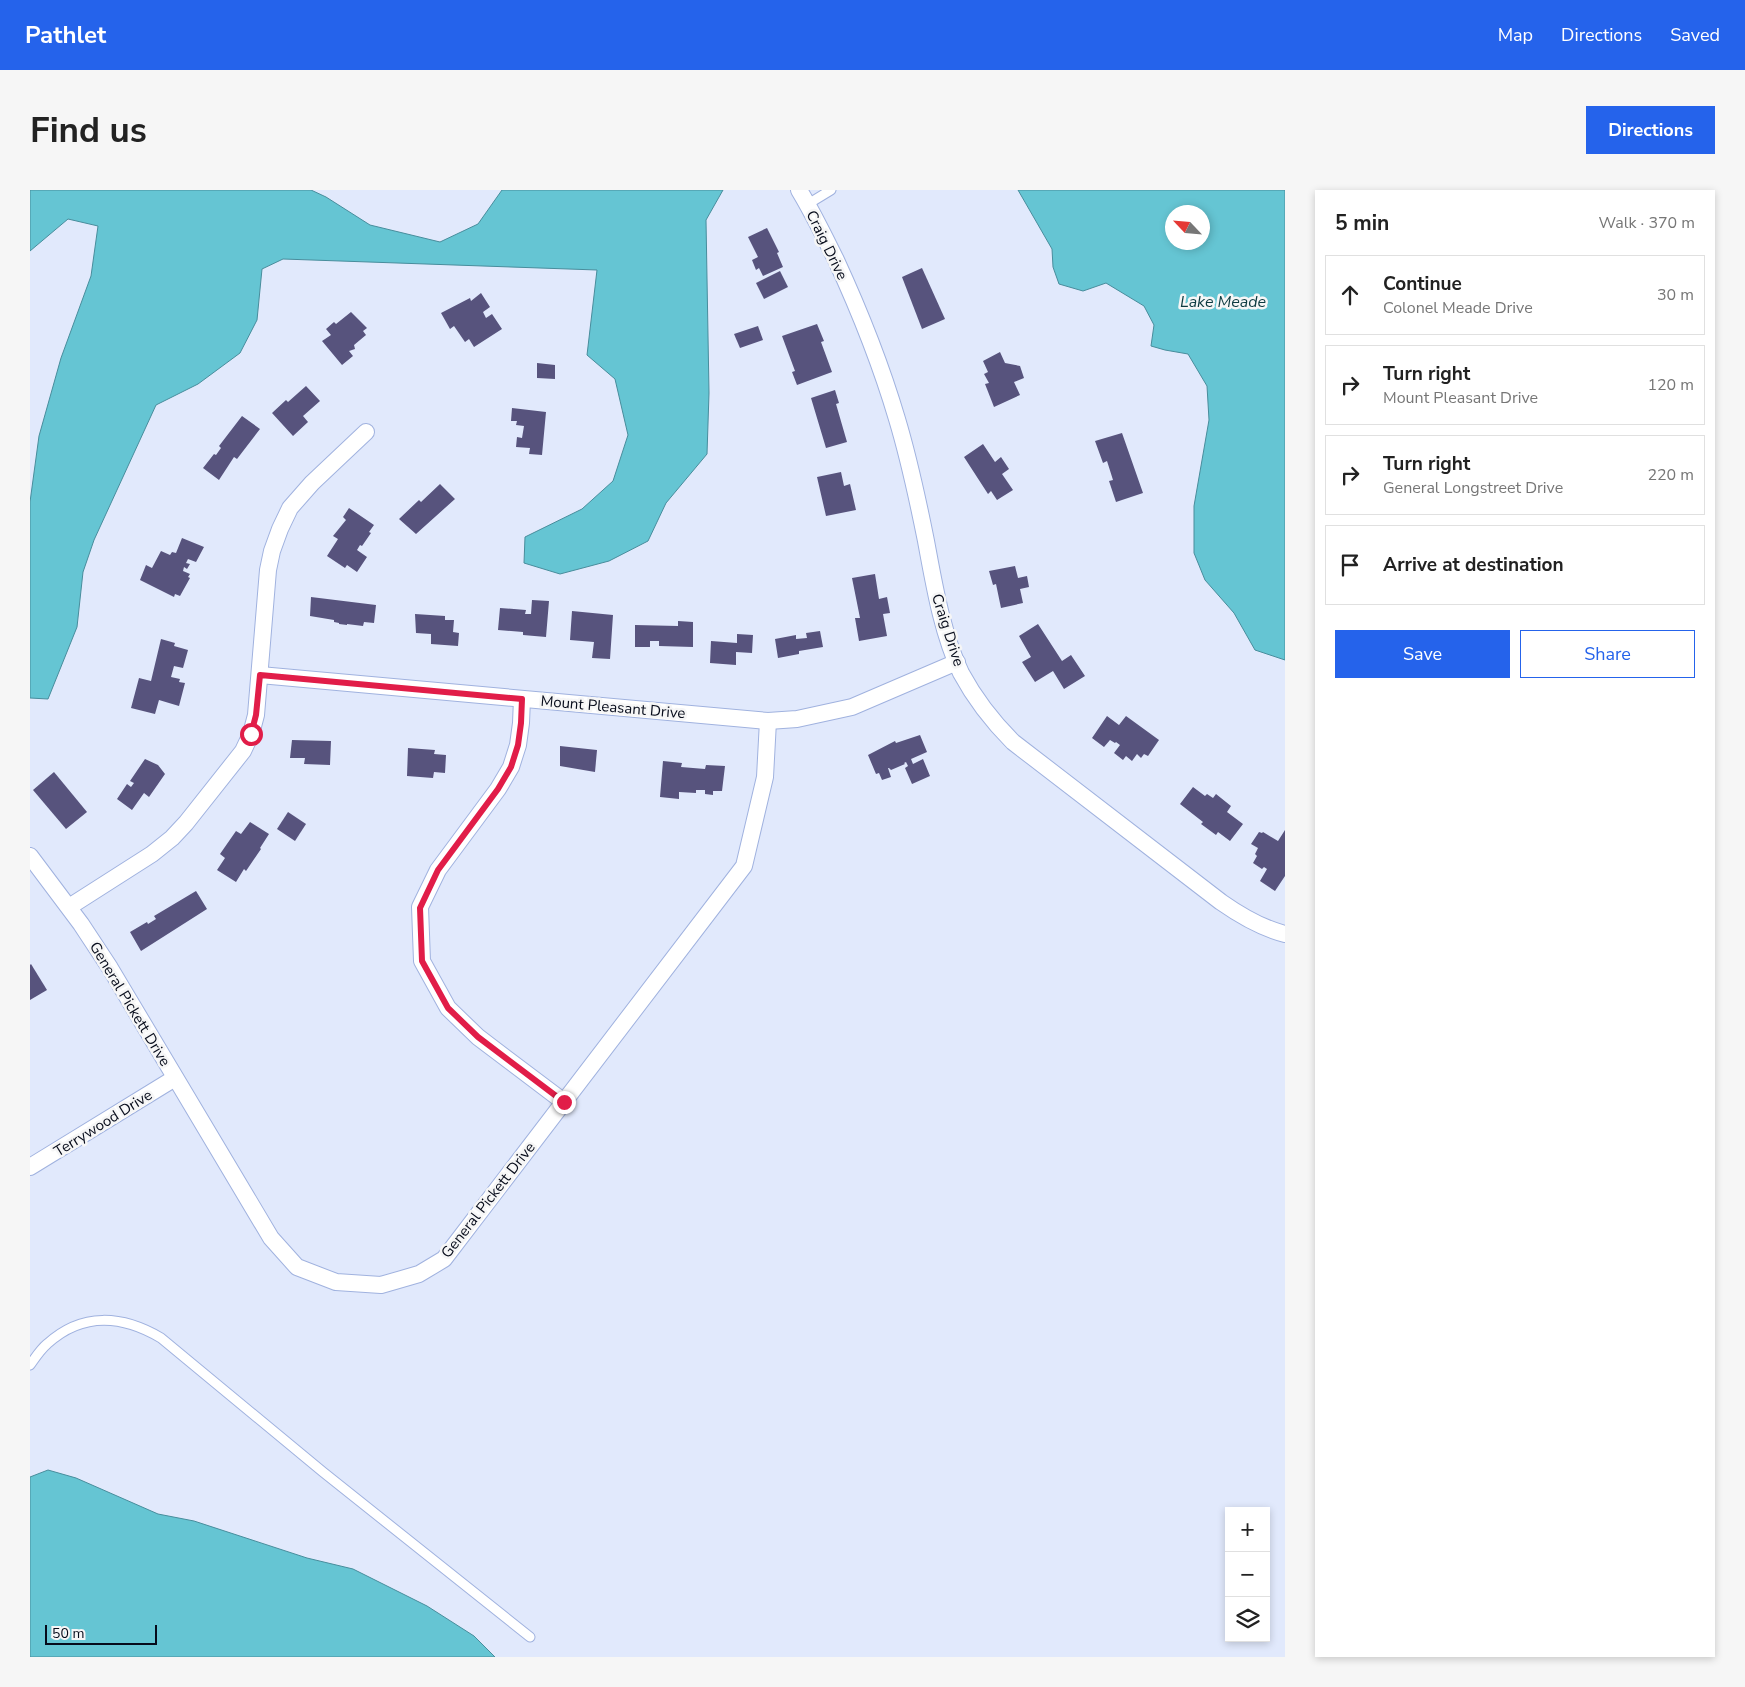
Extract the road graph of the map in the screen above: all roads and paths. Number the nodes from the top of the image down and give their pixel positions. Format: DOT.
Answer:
graph roads {
  1 [pos="799,190"];
  2 [pos="831,190"];
  3 [pos="808,204"];
  4 [pos="366,432"];
  5 [pos="957,662"];
  6 [pos="260,675"];
  7 [pos="522,699"];
  8 [pos="768,721"];
  9 [pos="30,856"];
  10 [pos="69,907"];
  11 [pos="1285,934"];
  12 [pos="175,1078"];
  13 [pos="564,1102"];
  14 [pos="30,1167"];
  15 [pos="30,1366"];
  16 [pos="530,1636"];
  1 -- 3 [label="street, Craig Drive"];
  2 -- 3 [label="lane"];
  3 -- 5 [label="street, Craig Drive"];
  4 -- 6 [label="street"];
  5 -- 8 [label="street, Mount Pleasant Drive"];
  5 -- 11 [label="street, Craig Drive"];
  6 -- 7 [label="street, Mount Pleasant Drive"];
  6 -- 10 [label="street"];
  7 -- 8 [label="street, Mount Pleasant Drive"];
  7 -- 13 [label="street"];
  8 -- 13 [label="street, General Pickett Drive"];
  9 -- 10 [label="street, General Pickett Drive"];
  10 -- 12 [label="street, General Pickett Drive"];
  12 -- 13 [label="street, General Pickett Drive"];
  12 -- 14 [label="street, Terrywood Drive"];
  15 -- 16 [label="lane"];
}
